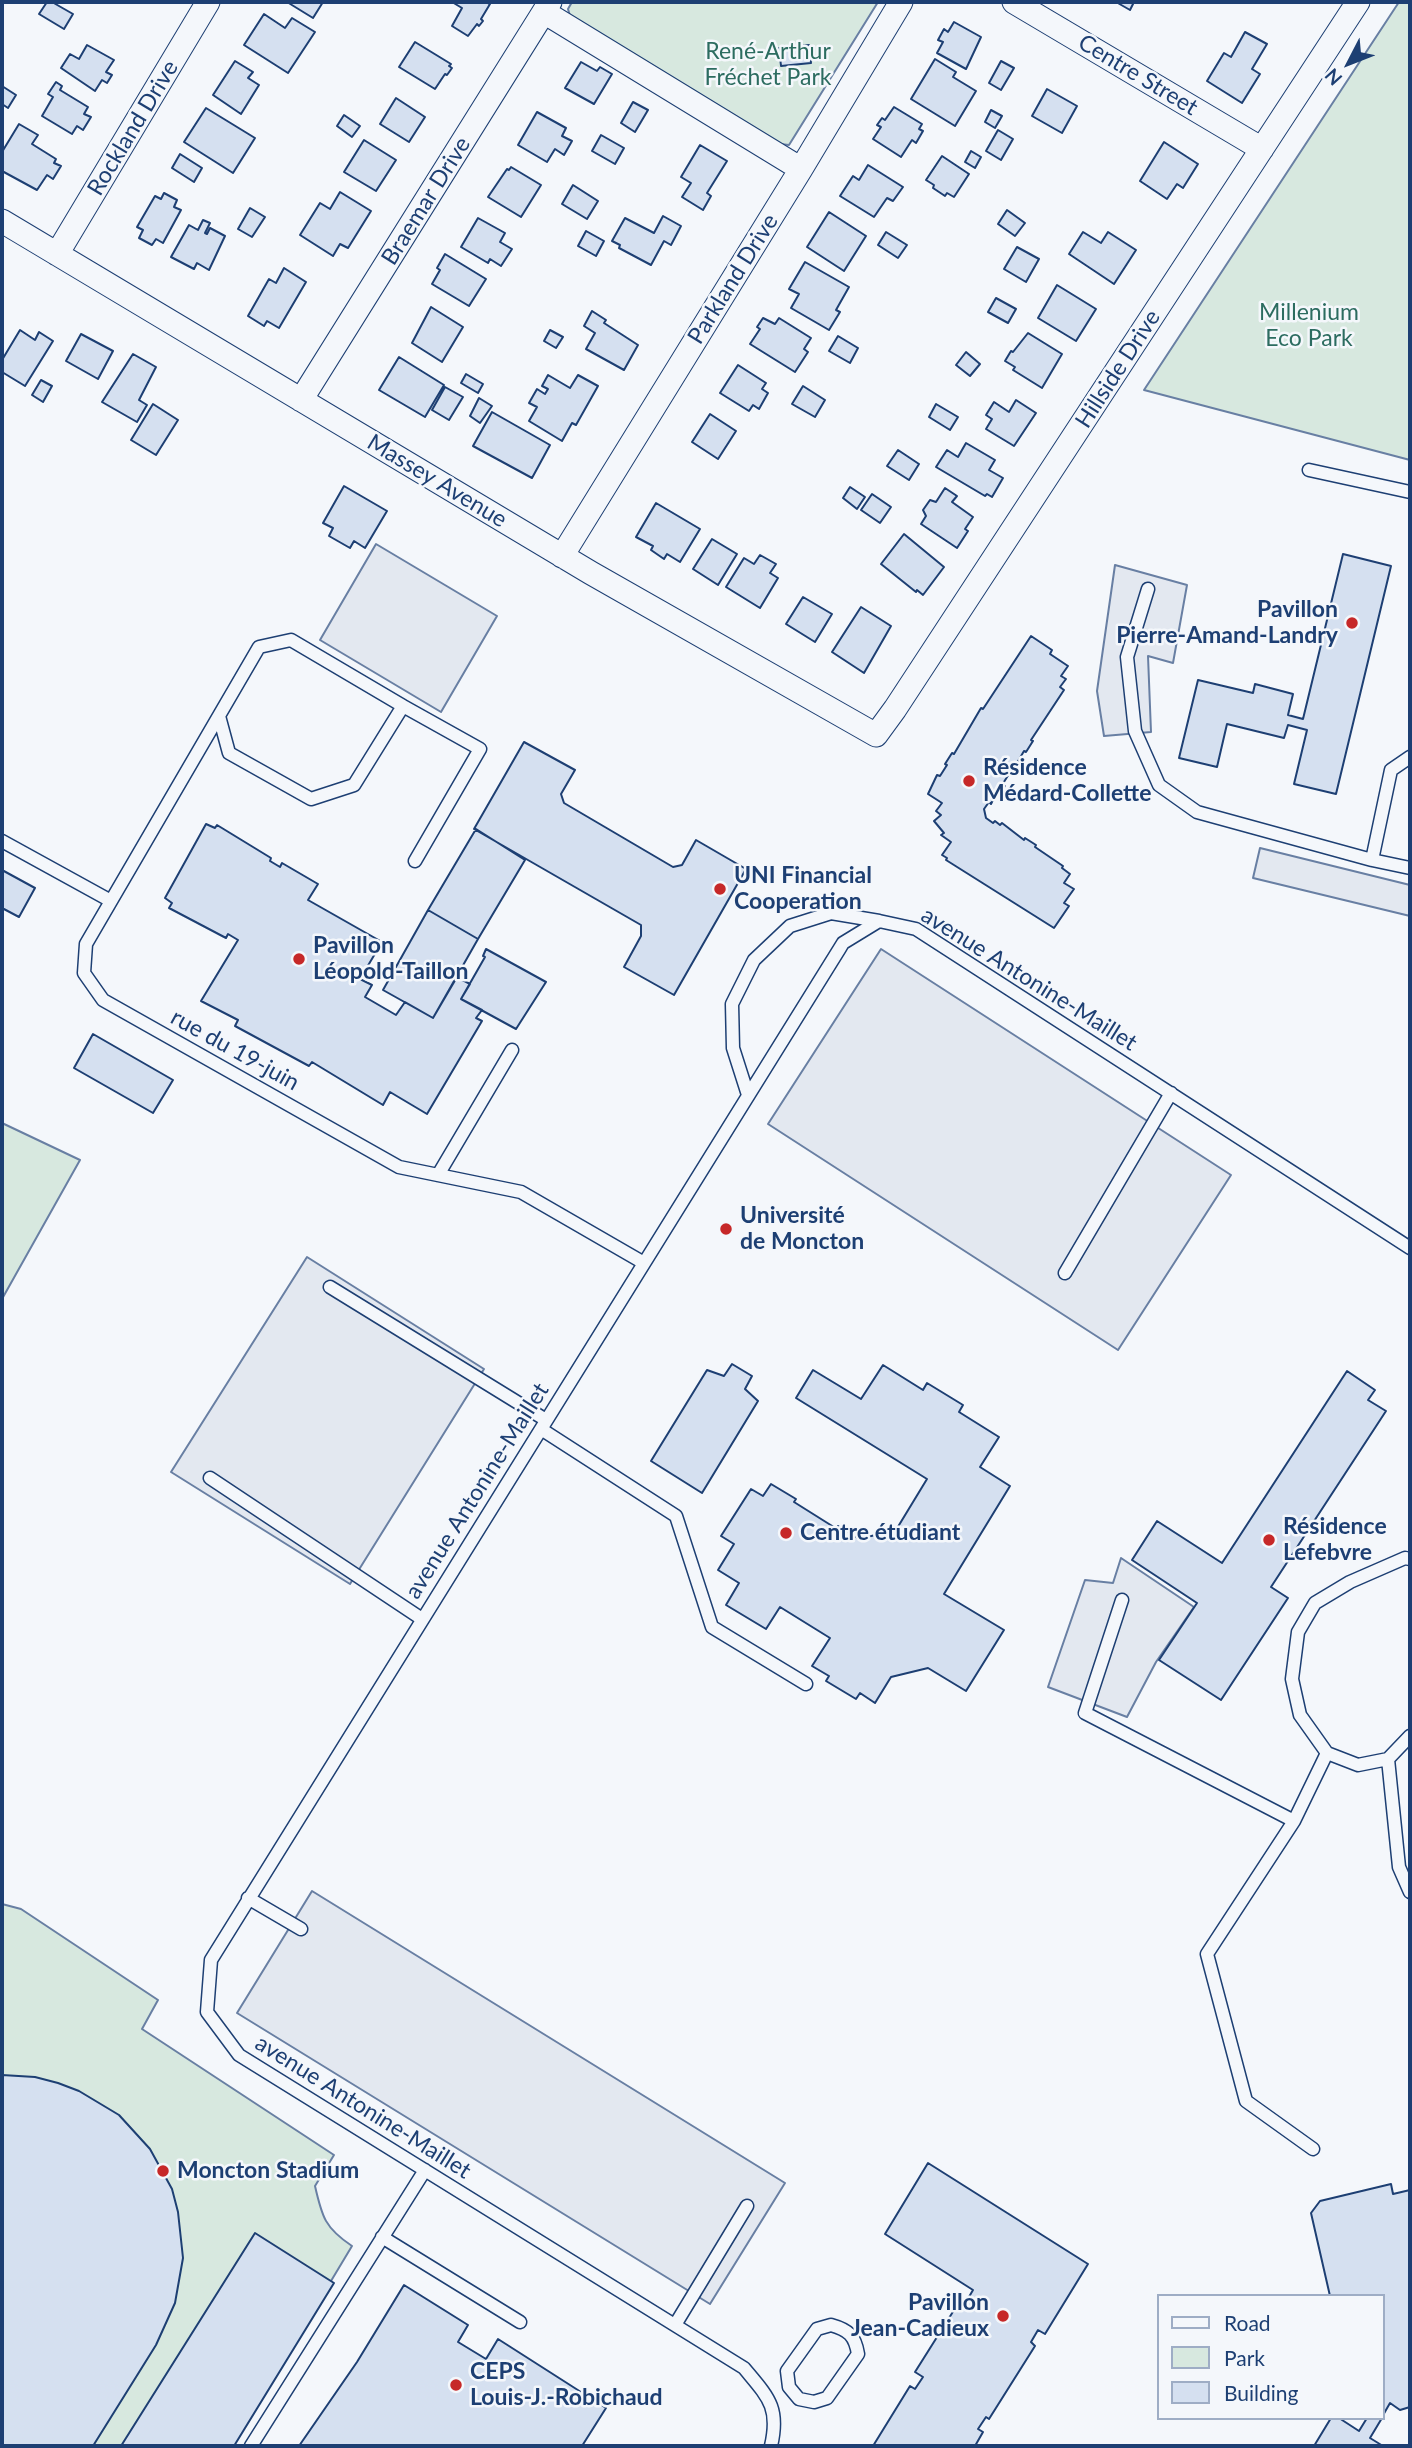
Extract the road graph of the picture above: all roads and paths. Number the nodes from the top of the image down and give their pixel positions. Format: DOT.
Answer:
graph roads {
  1 [pos="208,2"];
  2 [pos="901,2"];
  3 [pos="1014,2"];
  4 [pos="1357,2"];
  5 [pos="547,7"];
  6 [pos="1262,149"];
  7 [pos="801,169"];
  8 [pos="2,221"];
  9 [pos="57,254"];
  10 [pos="301,400"];
  11 [pos="1309,470"];
  12 [pos="1410,492"];
  13 [pos="562,556"];
  14 [pos="1148,589"];
  15 [pos="403,706"];
  16 [pos="219,716"];
  17 [pos="876,735"];
  18 [pos="1410,757"];
  19 [pos="2,841"];
  20 [pos="1372,860"];
  21 [pos="415,861"];
  22 [pos="1410,868"];
  23 [pos="111,901"];
  24 [pos="879,921"];
  25 [pos="512,1049"];
  26 [pos="1171,1093"];
  27 [pos="748,1095"];
  28 [pos="438,1175"];
  29 [pos="1410,1248"];
  30 [pos="644,1263"];
  31 [pos="1065,1273"];
  32 [pos="330,1287"];
  33 [pos="543,1425"];
  34 [pos="210,1478"];
  35 [pos="1410,1559"];
  36 [pos="1122,1600"];
  37 [pos="422,1619"];
  38 [pos="806,1684"];
  39 [pos="1410,1736"];
  40 [pos="1327,1753"];
  41 [pos="1388,1759"];
  42 [pos="1294,1821"];
  43 [pos="1410,1892"];
  44 [pos="248,1898"];
  45 [pos="301,1929"];
  46 [pos="1313,2149"];
  47 [pos="425,2170"];
  48 [pos="747,2206"];
  49 [pos="383,2237"];
  50 [pos="520,2322"];
  51 [pos="675,2325"];
  52 [pos="789,2387"];
  53 [pos="769,2398"];
  54 [pos="251,2446"];
  55 [pos="771,2446"];
  1 -- 9 [label="street, Rockland Drive"];
  2 -- 7 [label="street, Parkland Drive"];
  3 -- 6 [label="street, Centre Street"];
  4 -- 6 [label="street, Hillside Drive"];
  5 -- 7 [label="street"];
  5 -- 10 [label="street, Braemar Drive"];
  6 -- 17 [label="street, Hillside Drive"];
  7 -- 13 [label="street, Parkland Drive"];
  8 -- 9 [label="street, Massey Avenue"];
  9 -- 10 [label="street, Massey Avenue"];
  10 -- 13 [label="street, Massey Avenue"];
  11 -- 12 [label="lane"];
  13 -- 17 [label="street, Massey Avenue"];
  14 -- 20 [label="lane"];
  15 -- 16 [label="lane, rue du 19-juin"];
  15 -- 16 [label="lane"];
  15 -- 21 [label="lane, rue du 19-juin"];
  16 -- 23 [label="lane, rue du 19-juin"];
  18 -- 20 [label="lane"];
  19 -- 23 [label="lane"];
  20 -- 22 [label="lane"];
  23 -- 28 [label="lane, rue du 19-juin"];
  24 -- 26 [label="lane, avenue Antonine-Maillet"];
  24 -- 27 [label="lane, avenue Antonine-Maillet"];
  24 -- 27 [label="lane"];
  25 -- 28 [label="lane"];
  26 -- 29 [label="lane, avenue Antonine-Maillet"];
  26 -- 31 [label="lane"];
  27 -- 30 [label="lane, avenue Antonine-Maillet"];
  28 -- 30 [label="lane, rue du 19-juin"];
  30 -- 33 [label="lane, avenue Antonine-Maillet"];
  32 -- 33 [label="lane"];
  33 -- 37 [label="lane, avenue Antonine-Maillet"];
  33 -- 38 [label="lane"];
  34 -- 37 [label="lane"];
  35 -- 40 [label="lane"];
  36 -- 42 [label="lane"];
  37 -- 44 [label="lane, avenue Antonine-Maillet"];
  39 -- 41 [label="lane"];
  40 -- 41 [label="lane"];
  40 -- 42 [label="lane"];
  41 -- 43 [label="lane"];
  42 -- 46 [label="lane"];
  44 -- 45 [label="lane"];
  44 -- 47 [label="lane, avenue Antonine-Maillet"];
  47 -- 49 [label="lane"];
  47 -- 51 [label="lane, avenue Antonine-Maillet"];
  48 -- 51 [label="lane"];
  49 -- 50 [label="lane"];
  49 -- 54 [label="lane"];
  51 -- 53 [label="lane, avenue Antonine-Maillet"];
  52 -- 52 [label="lane"];
  52 -- 53 [label="lane"];
  53 -- 55 [label="lane"];
}
